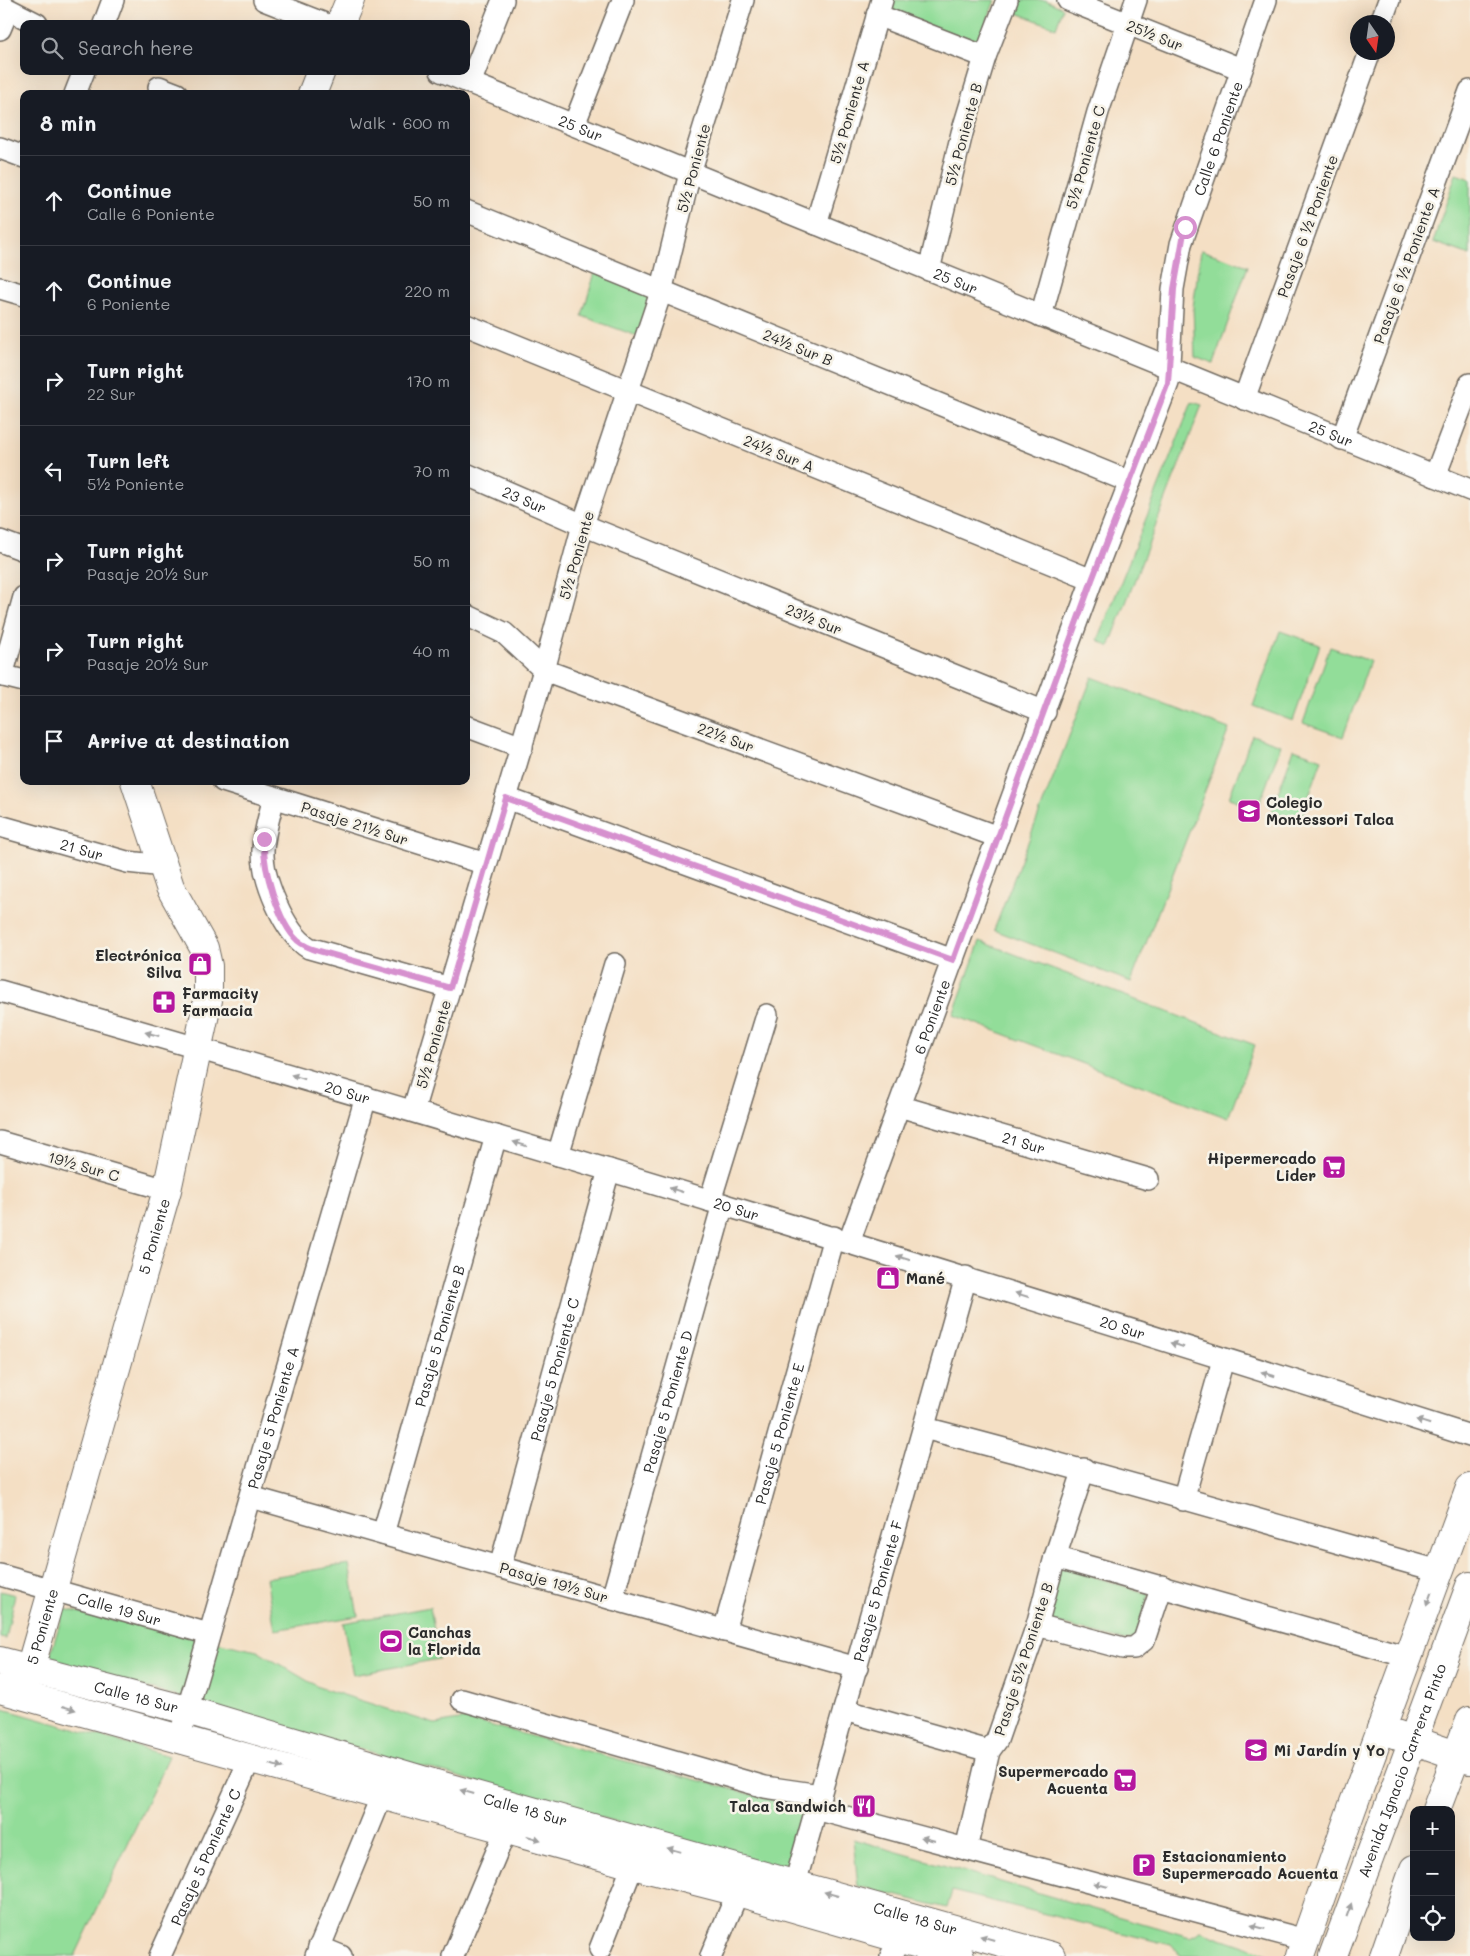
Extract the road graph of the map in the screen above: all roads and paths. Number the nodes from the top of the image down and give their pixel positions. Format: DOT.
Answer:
graph roads {
  1 [pos="113,0"];
  2 [pos="264,0"];
  3 [pos="350,0"];
  4 [pos="504,0"];
  5 [pos="623,0"];
  6 [pos="743,0"];
  7 [pos="1006,0"];
  8 [pos="1068,0"];
  9 [pos="1136,0"];
  10 [pos="1266,0"];
  11 [pos="1389,0"];
  12 [pos="879,7"];
  13 [pos="3,15"];
  14 [pos="1384,15"];
  15 [pos="22,20"];
  16 [pos="106,20"];
  17 [pos="315,20"];
  18 [pos="342,20"];
  19 [pos="1127,24"];
  20 [pos="985,57"];
  21 [pos="1367,60"];
  22 [pos="1241,69"];
  23 [pos="82,75"];
  24 [pos="319,75"];
  25 [pos="451,75"];
  26 [pos="470,83"];
  27 [pos="77,90"];
  28 [pos="314,90"];
  29 [pos="1470,91"];
  30 [pos="574,125"];
  31 [pos="0,148"];
  32 [pos="20,156"];
  33 [pos="690,173"];
  34 [pos="470,212"];
  35 [pos="816,224"];
  36 [pos="929,270"];
  37 [pos="0,288"];
  38 [pos="661,292"];
  39 [pos="20,294"];
  40 [pos="1041,316"];
  41 [pos="470,327"];
  42 [pos="1170,368"];
  43 [pos="1470,384"];
  44 [pos="628,392"];
  45 [pos="1244,399"];
  46 [pos="1342,439"];
  47 [pos="470,476"];
  48 [pos="1434,476"];
  49 [pos="1130,482"];
  50 [pos="1470,490"];
  51 [pos="583,525"];
  52 [pos="0,541"];
  53 [pos="20,548"];
  54 [pos="1092,580"];
  55 [pos="20,611"];
  56 [pos="470,617"];
  57 [pos="544,670"];
  58 [pos="1,675"];
  59 [pos="20,680"];
  60 [pos="1045,712"];
  61 [pos="470,728"];
  62 [pos="522,747"];
  63 [pos="136,785"];
  64 [pos="236,785"];
  65 [pos="274,797"];
  66 [pos="506,798"];
  67 [pos="0,826"];
  68 [pos="998,837"];
  69 [pos="486,864"];
  70 [pos="164,866"];
  71 [pos="953,960"];
  72 [pos="615,964"];
  73 [pos="450,988"];
  74 [pos="0,991"];
  75 [pos="767,1015"];
  76 [pos="199,1047"];
  77 [pos="366,1097"];
  78 [pos="899,1106"];
  79 [pos="413,1111"];
  80 [pos="496,1136"];
  81 [pos="0,1142"];
  82 [pos="558,1155"];
  83 [pos="609,1170"];
  84 [pos="1148,1179"];
  85 [pos="167,1190"];
  86 [pos="716,1202"];
  87 [pos="842,1240"];
  88 [pos="966,1277"];
  89 [pos="1224,1360"];
  90 [pos="924,1428"];
  91 [pos="1470,1436"];
  92 [pos="1084,1469"];
  93 [pos="1470,1488"];
  94 [pos="250,1497"];
  95 [pos="1183,1500"];
  96 [pos="383,1534"];
  97 [pos="1056,1557"];
  98 [pos="500,1567"];
  99 [pos="1439,1571"];
  100 [pos="0,1575"];
  101 [pos="1162,1586"];
  102 [pos="1470,1586"];
  103 [pos="52,1590"];
  104 [pos="612,1599"];
  105 [pos="1037,1625"];
  106 [pos="724,1630"];
  107 [pos="210,1634"];
  108 [pos="1408,1657"];
  109 [pos="0,1662"];
  110 [pos="857,1668"];
  111 [pos="17,1685"];
  112 [pos="462,1700"];
  113 [pos="187,1710"];
  114 [pos="844,1710"];
  115 [pos="1470,1720"];
  116 [pos="1381,1729"];
  117 [pos="179,1739"];
  118 [pos="1413,1740"];
  119 [pos="989,1751"];
  120 [pos="1464,1758"];
  121 [pos="250,1759"];
  122 [pos="382,1796"];
  123 [pos="818,1802"];
  124 [pos="1438,1806"];
  125 [pos="506,1830"];
  126 [pos="966,1849"];
  127 [pos="633,1865"];
  128 [pos="1410,1881"];
  129 [pos="738,1892"];
  130 [pos="792,1895"];
  131 [pos="895,1948"];
  132 [pos="1303,1948"];
  133 [pos="600,1949"];
  134 [pos="317,1952"];
  135 [pos="160,1956"];
  136 [pos="341,1956"];
  137 [pos="453,1956"];
  138 [pos="711,1956"];
  139 [pos="960,1956"];
  140 [pos="1051,1956"];
  141 [pos="1333,1956"];
  142 [pos="1384,1956"];
  1 -- 16 [label="street"];
  2 -- 17 [label="street"];
  3 -- 18 [label="main road"];
  4 -- 26 [label="street"];
  5 -- 30 [label="street"];
  6 -- 33 [label="street, 5½ Poniente"];
  7 -- 20 [label="street, 5½ Poniente B"];
  8 -- 19 [label="street, 25½ Sur"];
  9 -- 19 [label="street, 5½ Poniente C"];
  10 -- 22 [label="street, Calle 6 Poniente"];
  11 -- 14 [label="street"];
  12 -- 20 [label="street"];
  12 -- 35 [label="street, 5½ Poniente A"];
  13 -- 15 [label="street"];
  19 -- 22 [label="street, 25½ Sur"];
  19 -- 40 [label="street, 5½ Poniente C"];
  20 -- 36 [label="street, 5½ Poniente B"];
  21 -- 45 [label="street, Pasaje 6 ½ Poniente"];
  22 -- 42 [label="street, Calle 6 Poniente"];
  23 -- 27 [label="street"];
  24 -- 28 [label="main road"];
  25 -- 26 [label="street, 25 Sur"];
  26 -- 30 [label="street, 25 Sur"];
  29 -- 46 [label="street, Pasaje 6 ½ Poniente A"];
  30 -- 33 [label="street, 25 Sur"];
  31 -- 32 [label="street"];
  33 -- 35 [label="street, 25 Sur"];
  33 -- 38 [label="street, 5½ Poniente"];
  34 -- 38 [label="street, 24½ Sur B"];
  35 -- 36 [label="street, 25 Sur"];
  36 -- 40 [label="street, 25 Sur"];
  37 -- 39 [label="street"];
  38 -- 44 [label="street, 5½ Poniente"];
  38 -- 49 [label="street, 24½ Sur B"];
  40 -- 42 [label="street, 25 Sur"];
  41 -- 44 [label="street, 24½ Sur A"];
  42 -- 45 [label="street, 25 Sur"];
  42 -- 49 [label="street, 6 Poniente"];
  43 -- 48 [label="street"];
  44 -- 51 [label="street, 5½ Poniente"];
  44 -- 54 [label="street, 24½ Sur A"];
  45 -- 46 [label="street, 25 Sur"];
  46 -- 48 [label="street, 25 Sur"];
  47 -- 51 [label="street, 23 Sur"];
  48 -- 50 [label="street, 25 Sur"];
  49 -- 54 [label="street, 6 Poniente"];
  51 -- 57 [label="street, 5½ Poniente"];
  51 -- 60 [label="street, 23½ Sur"];
  52 -- 53 [label="street"];
  54 -- 60 [label="street, 6 Poniente"];
  55 -- 58 [label="street"];
  56 -- 57 [label="street, 22½ Sur"];
  57 -- 62 [label="street, 5½ Poniente"];
  57 -- 68 [label="street, 22½ Sur"];
  58 -- 59 [label="street"];
  60 -- 68 [label="street, 6 Poniente"];
  61 -- 62 [label="street"];
  62 -- 66 [label="street, 5½ Poniente"];
  63 -- 70 [label="main road, 5 Poniente"];
  64 -- 65 [label="street, Pasaje 21½ Sur"];
  65 -- 69 [label="street, Pasaje 21½ Sur"];
  65 -- 73 [label="street"];
  66 -- 69 [label="street, 5½ Poniente"];
  66 -- 71 [label="street"];
  67 -- 70 [label="street, 21 Sur"];
  68 -- 71 [label="street, 6 Poniente"];
  69 -- 73 [label="street, 5½ Poniente"];
  70 -- 76 [label="main road, 5 Poniente"];
  71 -- 78 [label="street, 6 Poniente"];
  72 -- 82 [label="street"];
  73 -- 79 [label="street, 5½ Poniente"];
  76 -- 74 [label="street, 20 Sur, one-way"];
  75 -- 86 [label="street, Pasaje 5 Poniente D"];
  77 -- 76 [label="street, 20 Sur, one-way"];
  76 -- 85 [label="main road, 5 Poniente"];
  77 -- 79 [label="street, 20 Sur"];
  77 -- 94 [label="street, Pasaje 5 Poniente A"];
  78 -- 84 [label="street, 21 Sur"];
  78 -- 87 [label="street, 6 Poniente"];
  79 -- 80 [label="street, 20 Sur"];
  82 -- 80 [label="street, 20 Sur, one-way"];
  80 -- 96 [label="street, Pasaje 5 Poniente B"];
  81 -- 85 [label="street, 19½ Sur C"];
  82 -- 83 [label="street, 20 Sur"];
  86 -- 83 [label="street, 20 Sur, one-way"];
  83 -- 98 [label="street, Pasaje 5 Poniente C"];
  85 -- 103 [label="main road, 5 Poniente"];
  86 -- 87 [label="street, 20 Sur"];
  86 -- 104 [label="street, Pasaje 5 Poniente D"];
  88 -- 87 [label="street, 20 Sur, one-way"];
  87 -- 106 [label="street, Pasaje 5 Poniente E"];
  89 -- 88 [label="street, 20 Sur, one-way"];
  88 -- 90 [label="street, Pasaje 5 Poniente F"];
  91 -- 89 [label="street, 20 Sur, one-way"];
  89 -- 95 [label="street"];
  90 -- 92 [label="street"];
  90 -- 110 [label="street, Pasaje 5 Poniente F"];
  92 -- 95 [label="street"];
  92 -- 97 [label="street, Pasaje 5½ Poniente B"];
  93 -- 99 [label="main road"];
  94 -- 96 [label="street, Pasaje 19½ Sur"];
  94 -- 107 [label="street, Pasaje 5 Poniente A"];
  95 -- 99 [label="street"];
  96 -- 98 [label="street, Pasaje 19½ Sur"];
  97 -- 101 [label="street"];
  97 -- 105 [label="street, Pasaje 5½ Poniente B"];
  98 -- 104 [label="street, Pasaje 19½ Sur"];
  99 -- 108 [label="main road, one-way"];
  100 -- 103 [label="street, Calle 19 Sur"];
  101 -- 105 [label="street"];
  101 -- 108 [label="street"];
  102 -- 118 [label="main road, Avenida Ignacio Carrera Pinto"];
  103 -- 107 [label="street, Calle 19 Sur"];
  103 -- 111 [label="main road, 5 Poniente"];
  104 -- 106 [label="street, Pasaje 19½ Sur"];
  105 -- 119 [label="street, Pasaje 5½ Poniente B"];
  106 -- 110 [label="street, Pasaje 19½ Sur"];
  107 -- 113 [label="street, Pasaje 5 Poniente A"];
  108 -- 116 [label="main road"];
  109 -- 111 [label="main road, Calle 18 Sur"];
  110 -- 114 [label="street, Pasaje 5 Poniente F"];
  111 -- 113 [label="main road, Calle 18 Sur"];
  111 -- 117 [label="main road, Calle 18 Sur, one-way"];
  112 -- 123 [label="street"];
  113 -- 117 [label="street, Pasaje 5 Poniente A"];
  130 -- 113 [label="main road, Calle 18 Sur, one-way"];
  114 -- 119 [label="street"];
  114 -- 123 [label="street, Pasaje 5 Poniente F"];
  115 -- 120 [label="main road"];
  116 -- 118 [label="main road"];
  116 -- 132 [label="main road"];
  117 -- 121 [label="main road, Calle 18 Sur"];
  118 -- 120 [label="main road"];
  141 -- 118 [label="main road, Avenida Ignacio Carrera Pinto, one-way"];
  119 -- 126 [label="street, Pasaje 5½ Poniente B"];
  120 -- 124 [label="main road"];
  121 -- 122 [label="main road, Calle 18 Sur, one-way"];
  121 -- 135 [label="street, Pasaje 5 Poniente C"];
  122 -- 125 [label="main road, Calle 18 Sur"];
  122 -- 134 [label="street"];
  126 -- 123 [label="street, one-way"];
  123 -- 130 [label="street, Pasaje 5 Poniente F"];
  125 -- 127 [label="main road, Calle 18 Sur, one-way"];
  125 -- 137 [label="street"];
  132 -- 126 [label="street, one-way"];
  127 -- 129 [label="main road, Calle 18 Sur"];
  127 -- 133 [label="street"];
  128 -- 142 [label="main road"];
  129 -- 130 [label="main road, Calle 18 Sur"];
  129 -- 138 [label="street"];
  130 -- 131 [label="main road, Calle 18 Sur"];
  140 -- 130 [label="main road, Calle 18 Sur, one-way"];
  131 -- 139 [label="main road, Calle 18 Sur"];
  134 -- 136 [label="street"];
}
